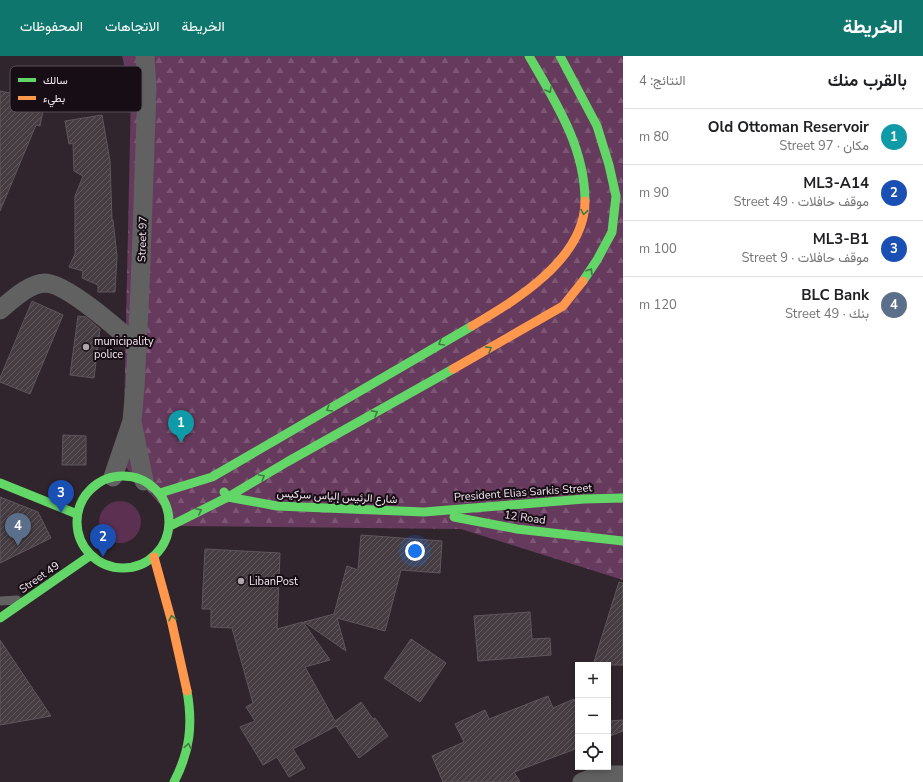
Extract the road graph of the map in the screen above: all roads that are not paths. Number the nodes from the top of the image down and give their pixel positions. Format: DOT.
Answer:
graph roads {
  1 [pos="145,56"];
  2 [pos="530,56"];
  3 [pos="560,56"];
  4 [pos="0,310"];
  5 [pos="136,345"];
  6 [pos="132,421"];
  7 [pos="113,477"];
  8 [pos="144,481"];
  9 [pos="216,482"];
  10 [pos="0,483"];
  11 [pos="160,493"];
  12 [pos="228,497"];
  13 [pos="623,498"];
  14 [pos="424,512"];
  15 [pos="78,514"];
  16 [pos="170,526"];
  17 [pos="623,541"];
  18 [pos="91,555"];
  19 [pos="154,557"];
  20 [pos="28,599"];
  21 [pos="0,601"];
  22 [pos="0,618"];
  23 [pos="623,775"];
  24 [pos="174,782"];
  25 [pos="582,782"];
  1 -- 5 [label="street, Street 97"];
  2 -- 9 [label="main road, one-way"];
  12 -- 3 [label="main road, one-way"];
  4 -- 5 [label="street"];
  5 -- 6 [label="street, Street 97"];
  6 -- 7 [label="street, Street 97"];
  6 -- 8 [label="street, Street 97"];
  7 -- 8 [label="main road"];
  7 -- 15 [label="main road"];
  8 -- 11 [label="main road"];
  9 -- 11 [label="main road"];
  9 -- 12 [label="main road"];
  10 -- 15 [label="main road"];
  11 -- 16 [label="main road"];
  12 -- 14 [label="main road, شارع الرئيس إلياس سركيس"];
  16 -- 12 [label="main road, one-way"];
  13 -- 14 [label="main road, President Elias Sarkis Street"];
  14 -- 17 [label="main road, 12 Road"];
  15 -- 18 [label="main road"];
  16 -- 19 [label="main road"];
  18 -- 19 [label="main road"];
  18 -- 20 [label="main road, Street 49"];
  24 -- 19 [label="main road, one-way"];
  20 -- 21 [label="lane"];
  20 -- 22 [label="main road, Street 49"];
  23 -- 25 [label="street"];
}
